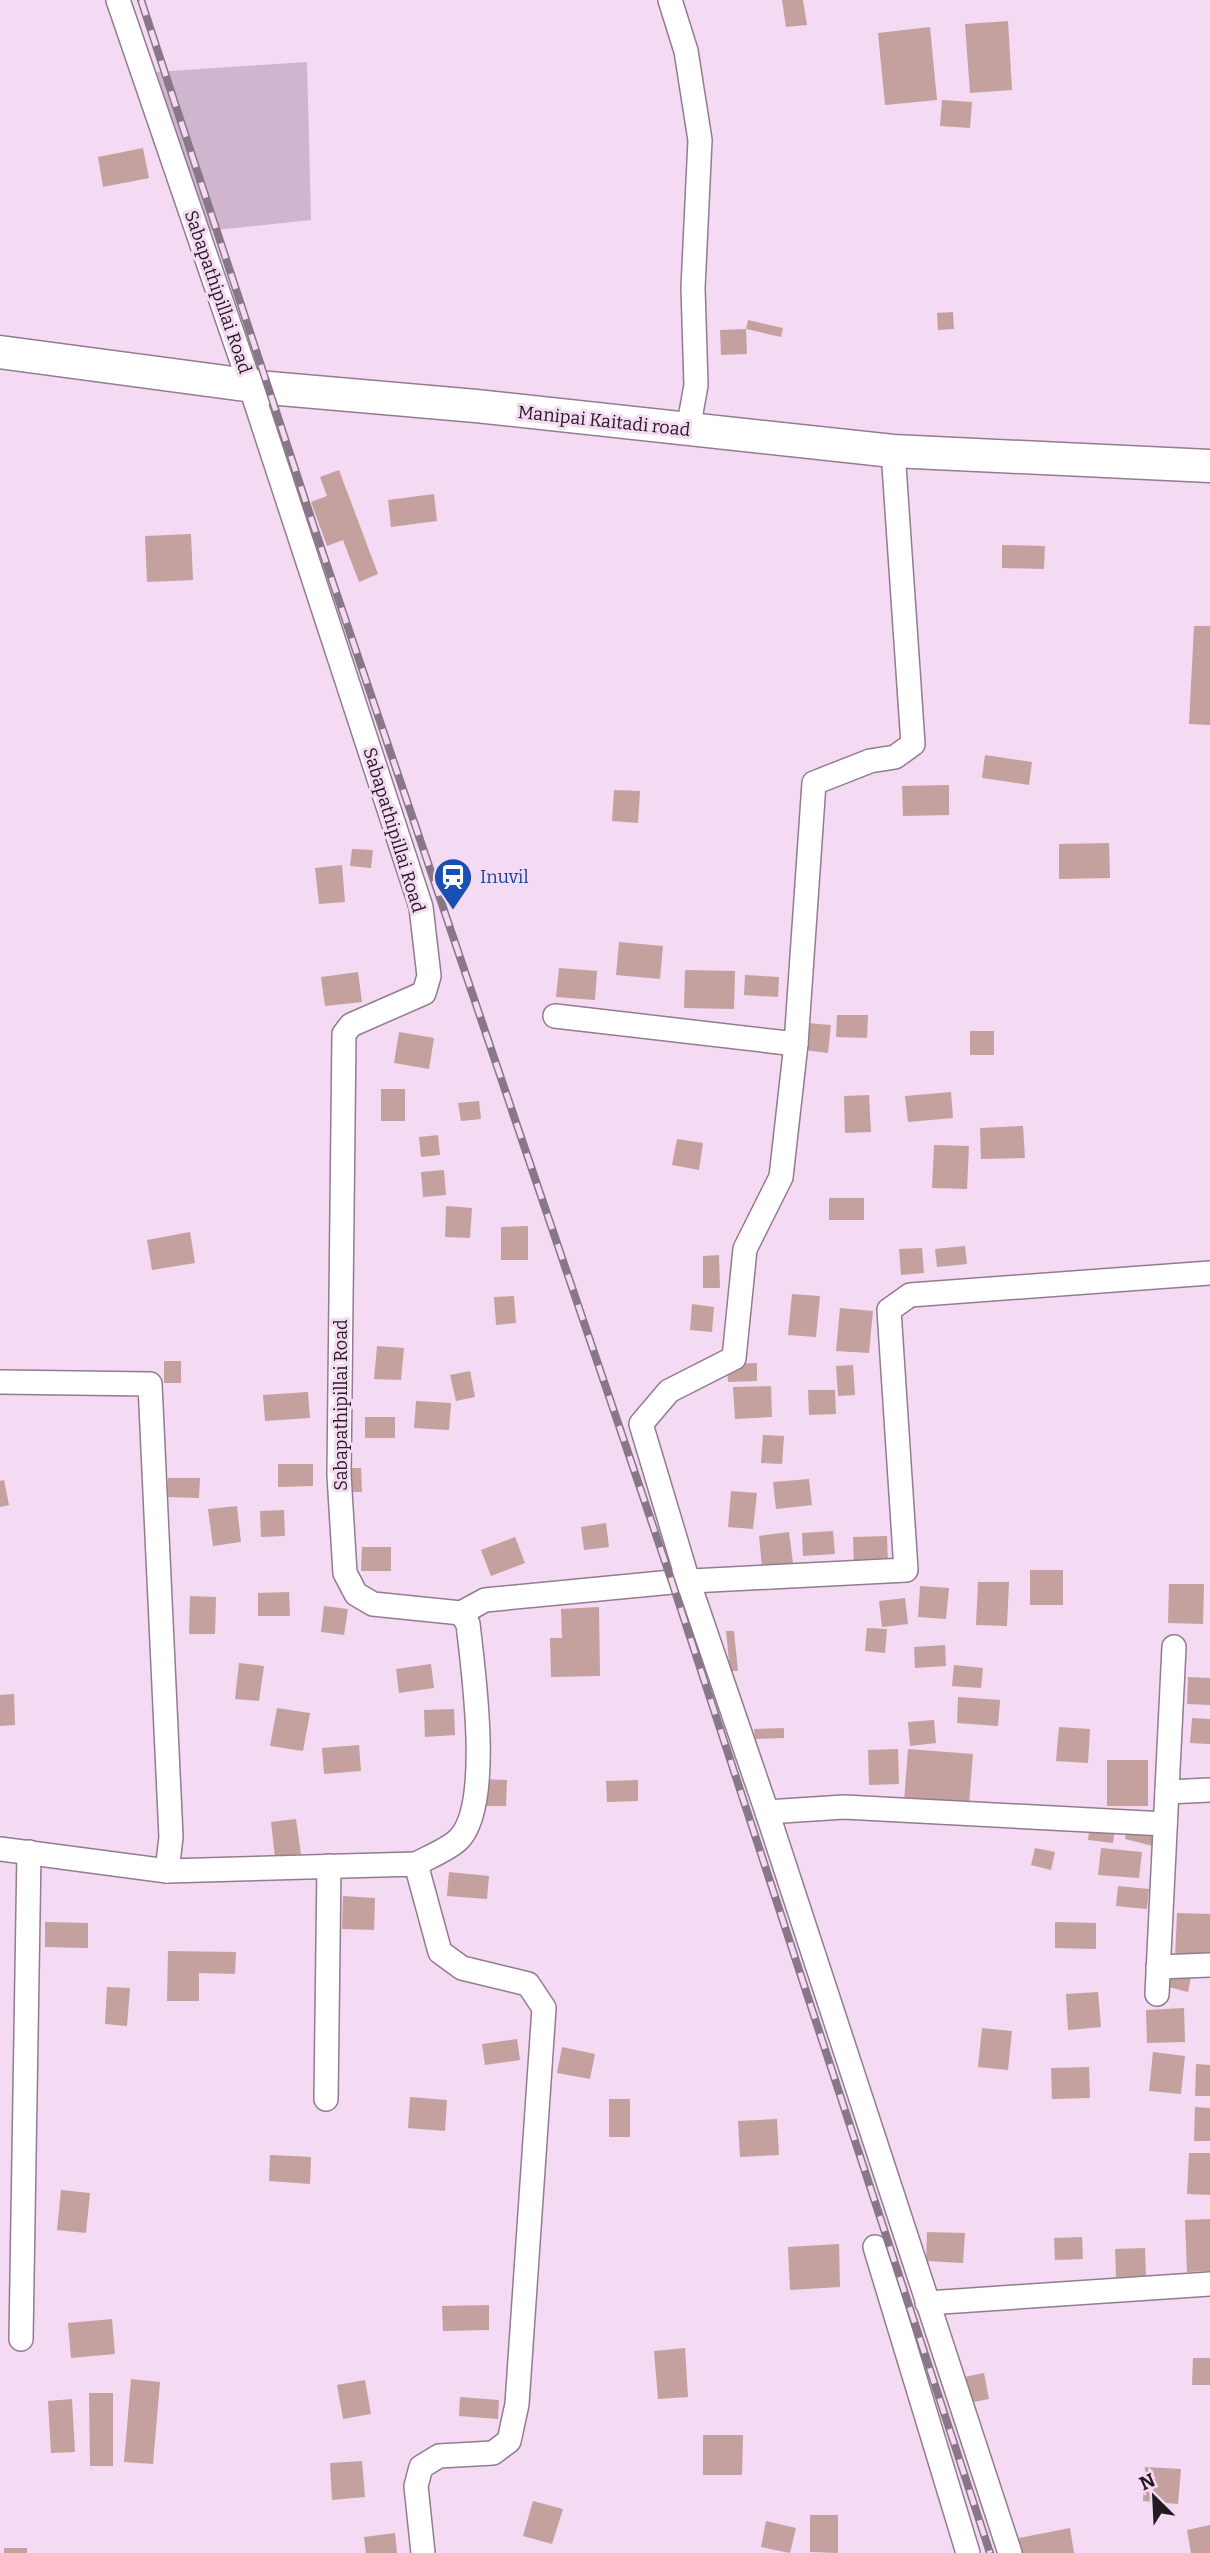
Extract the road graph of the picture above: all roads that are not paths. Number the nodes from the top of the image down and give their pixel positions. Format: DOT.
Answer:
graph roads {
  1 [pos="118,0"];
  2 [pos="670,0"];
  3 [pos="0,352"];
  4 [pos="250,385"];
  5 [pos="688,430"];
  6 [pos="893,451"];
  7 [pos="1210,466"];
  8 [pos="555,1016"];
  9 [pos="796,1044"];
  10 [pos="1210,1273"];
  11 [pos="0,1382"];
  12 [pos="688,1581"];
  13 [pos="461,1613"];
  14 [pos="1174,1647"];
  15 [pos="1210,1790"];
  16 [pos="1167,1792"];
  17 [pos="767,1812"];
  18 [pos="1165,1824"];
  19 [pos="0,1849"];
  20 [pos="29,1852"];
  21 [pos="416,1864"];
  22 [pos="329,1867"];
  23 [pos="167,1871"];
  24 [pos="1210,1965"];
  25 [pos="1158,1967"];
  26 [pos="1157,1994"];
  27 [pos="326,2099"];
  28 [pos="875,2248"];
  29 [pos="1210,2284"];
  30 [pos="927,2303"];
  31 [pos="21,2339"];
  32 [pos="423,2553"];
  33 [pos="968,2553"];
  34 [pos="1010,2553"];
  1 -- 4 [label="street, Sabapathipillai Road"];
  2 -- 5 [label="street"];
  3 -- 4 [label="main road, Manipai Kaitadi road"];
  4 -- 5 [label="main road, Manipai Kaitadi road"];
  4 -- 13 [label="street, Sabapathipillai Road"];
  5 -- 6 [label="main road, Manipai Kaitadi road"];
  6 -- 7 [label="main road, Manipai Kaitadi road"];
  6 -- 9 [label="street"];
  8 -- 9 [label="street"];
  9 -- 12 [label="street"];
  10 -- 12 [label="street"];
  11 -- 23 [label="street"];
  12 -- 13 [label="street"];
  12 -- 17 [label="street"];
  13 -- 21 [label="street"];
  14 -- 16 [label="street"];
  15 -- 16 [label="street"];
  16 -- 18 [label="street"];
  17 -- 18 [label="street"];
  17 -- 30 [label="street"];
  18 -- 25 [label="street"];
  19 -- 20 [label="street"];
  20 -- 23 [label="street"];
  20 -- 31 [label="street"];
  21 -- 22 [label="street"];
  21 -- 32 [label="street"];
  22 -- 23 [label="street"];
  22 -- 27 [label="street"];
  24 -- 25 [label="street"];
  25 -- 26 [label="street"];
  28 -- 33 [label="street"];
  29 -- 30 [label="street"];
  30 -- 34 [label="street"];
}
